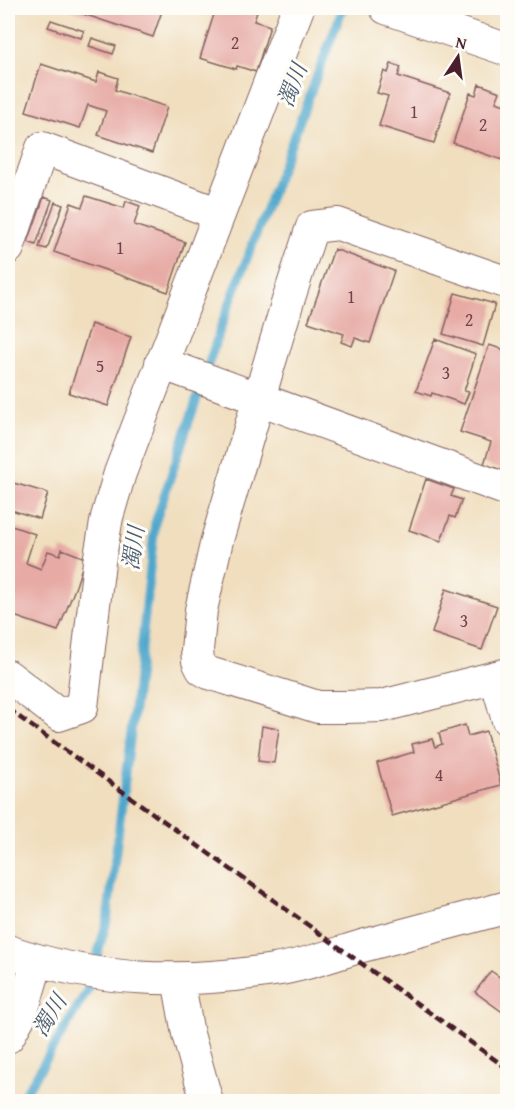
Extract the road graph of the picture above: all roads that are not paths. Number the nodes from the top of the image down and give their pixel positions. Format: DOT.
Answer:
graph roads {
  1 [pos="298,8"];
  2 [pos="386,8"];
  3 [pos="507,50"];
  4 [pos="219,213"];
  5 [pos="8,248"];
  6 [pos="507,283"];
  7 [pos="167,366"];
  8 [pos="258,399"];
  9 [pos="507,490"];
  10 [pos="8,676"];
  11 [pos="502,676"];
  12 [pos="507,720"];
  13 [pos="507,907"];
  14 [pos="8,951"];
  15 [pos="49,964"];
  16 [pos="178,979"];
  17 [pos="8,1037"];
  18 [pos="207,1101"];
  1 -- 4 [label="street"];
  2 -- 3 [label="street"];
  4 -- 5 [label="street"];
  4 -- 7 [label="street"];
  6 -- 8 [label="street"];
  7 -- 8 [label="street"];
  7 -- 10 [label="street"];
  8 -- 9 [label="street"];
  8 -- 11 [label="street"];
  11 -- 12 [label="street"];
  13 -- 16 [label="street"];
  14 -- 15 [label="street"];
  15 -- 16 [label="street"];
  15 -- 17 [label="street"];
  16 -- 18 [label="street"];
}
